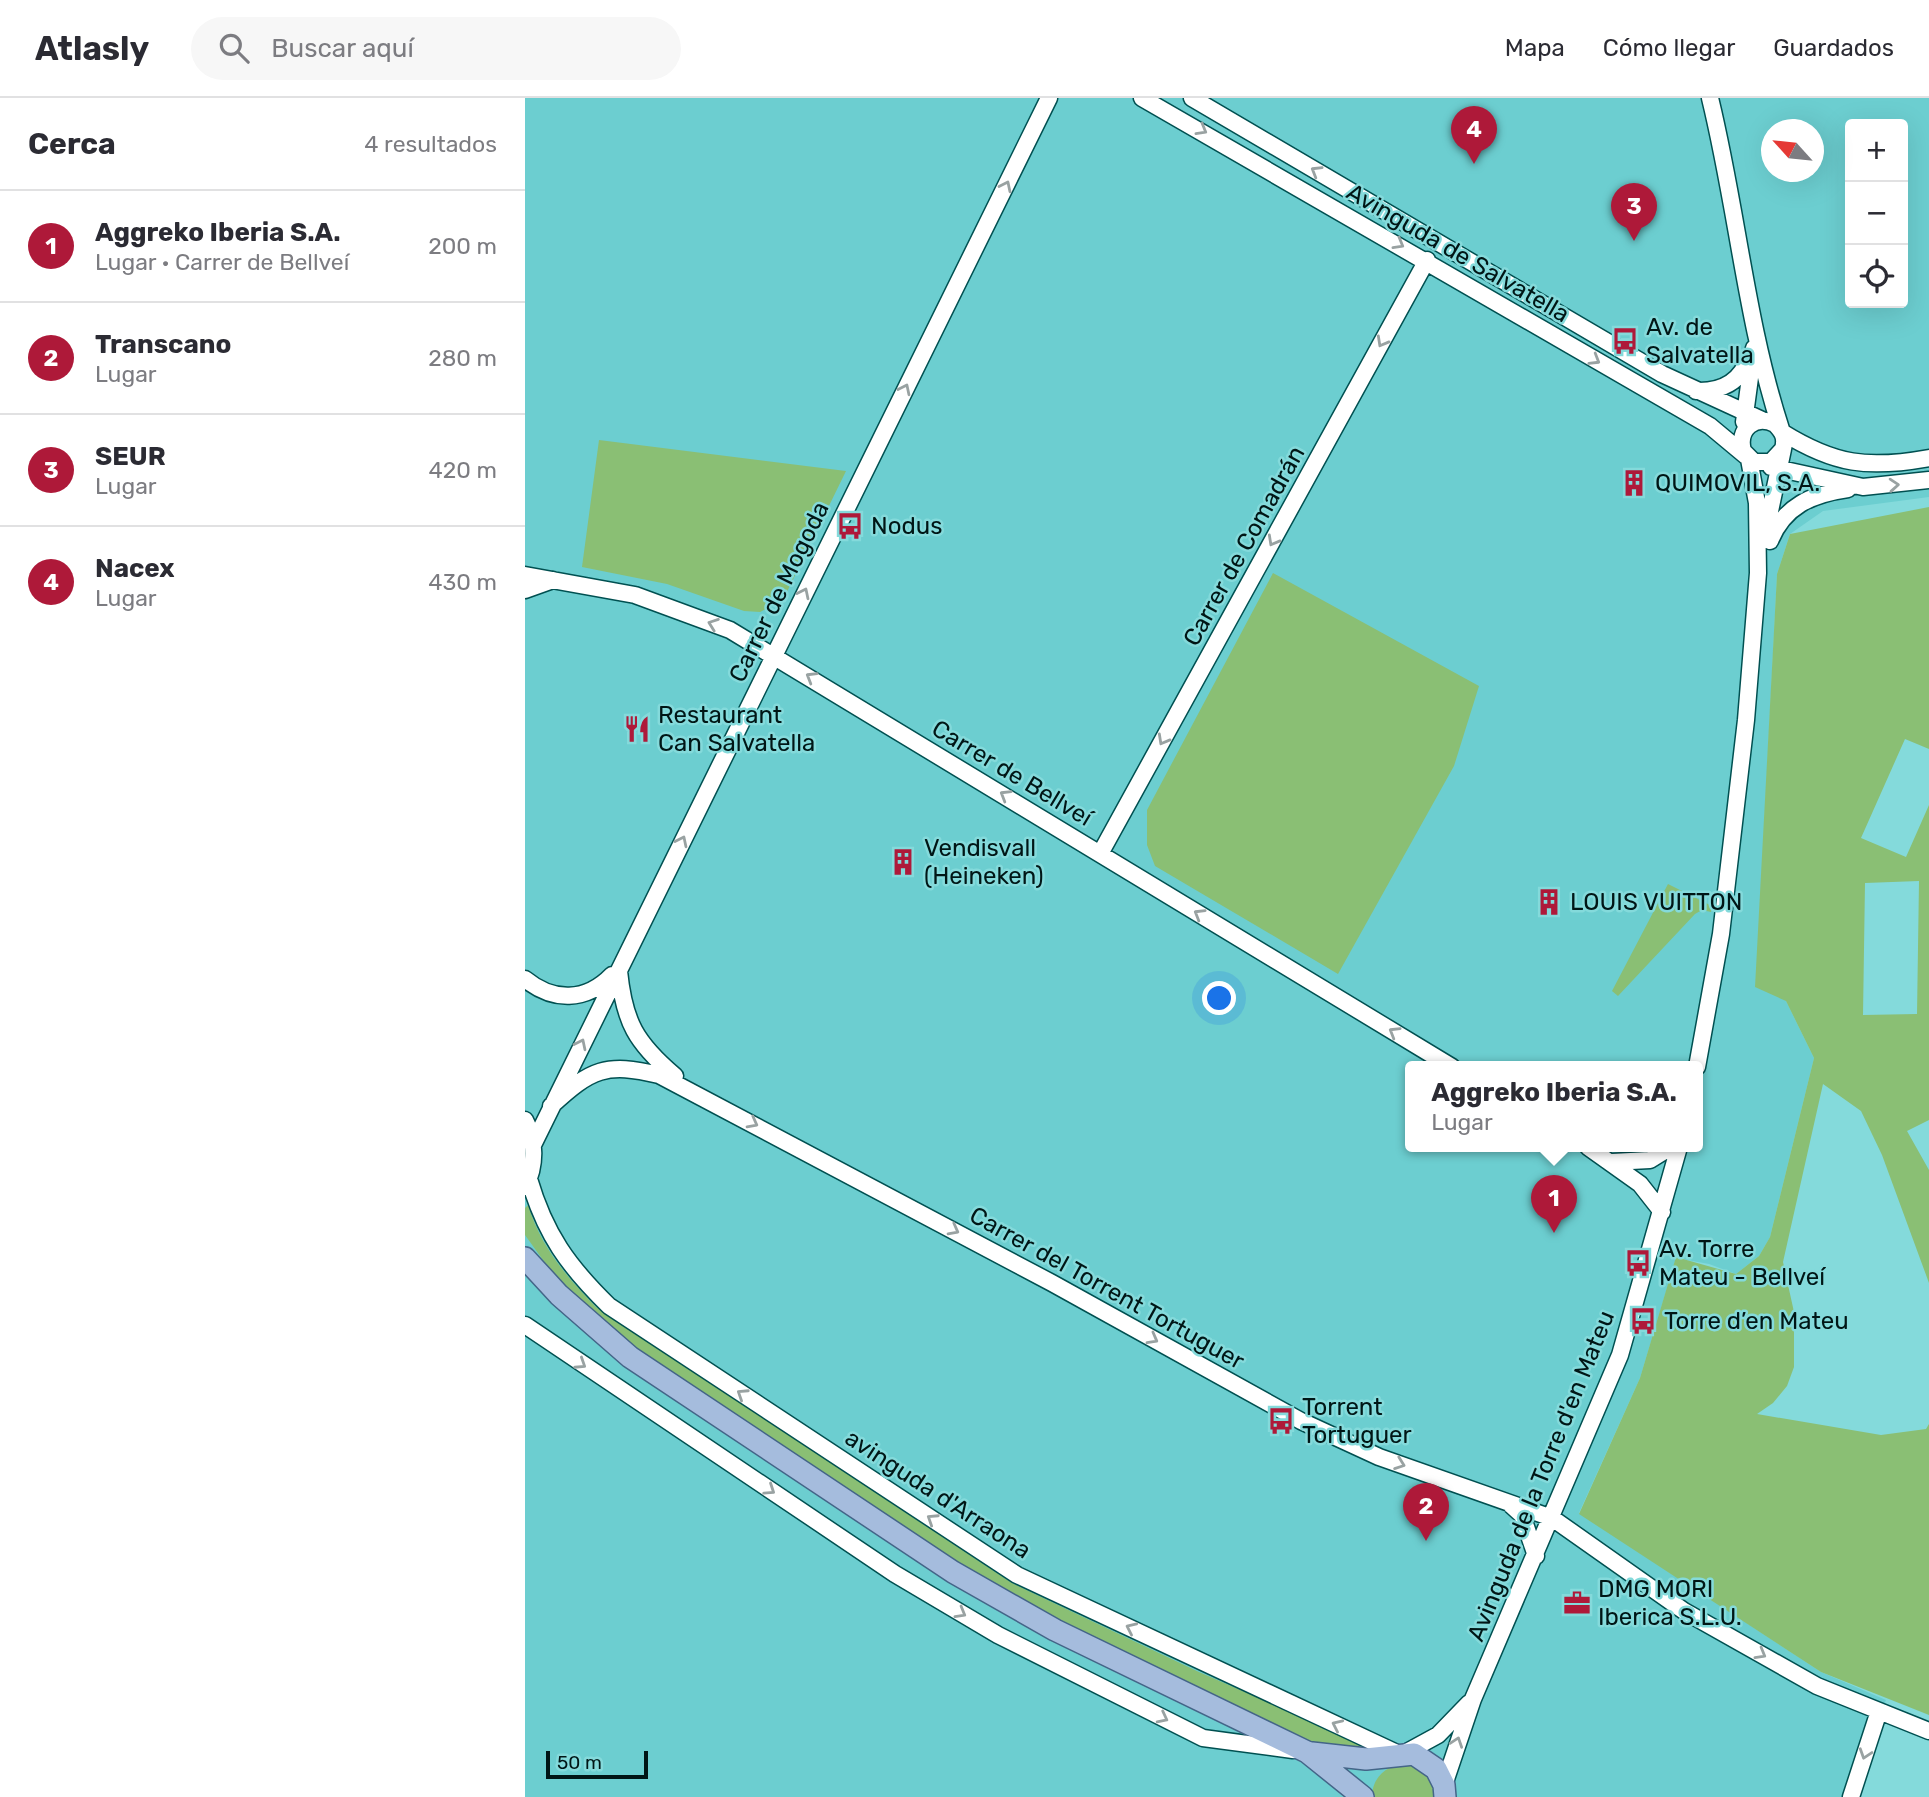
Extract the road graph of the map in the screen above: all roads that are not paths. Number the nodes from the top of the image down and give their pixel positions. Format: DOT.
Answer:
graph roads {
  1 [pos="1049,98"];
  2 [pos="1142,98"];
  3 [pos="1192,98"];
  4 [pos="1710,98"];
  5 [pos="1427,260"];
  6 [pos="1756,335"];
  7 [pos="1693,390"];
  8 [pos="1745,413"];
  9 [pos="1762,420"];
  10 [pos="1781,431"];
  11 [pos="1742,434"];
  12 [pos="1783,449"];
  13 [pos="1929,458"];
  14 [pos="1751,459"];
  15 [pos="1779,469"];
  16 [pos="1929,480"];
  17 [pos="1863,487"];
  18 [pos="1758,573"];
  19 [pos="525,575"];
  20 [pos="555,579"];
  21 [pos="525,590"];
  22 [pos="774,654"];
  23 [pos="1100,853"];
  24 [pos="619,969"];
  25 [pos="525,979"];
  26 [pos="1442,1061"];
  27 [pos="1698,1061"];
  28 [pos="692,1091"];
  29 [pos="551,1106"];
  30 [pos="525,1120"];
  31 [pos="533,1145"];
  32 [pos="1597,1152"];
  33 [pos="1663,1152"];
  34 [pos="1678,1152"];
  35 [pos="1612,1161"];
  36 [pos="527,1183"];
  37 [pos="1662,1212"];
  38 [pos="525,1258"];
  39 [pos="525,1325"];
  40 [pos="1510,1503"];
  41 [pos="1552,1518"];
  42 [pos="1536,1556"];
  43 [pos="1473,1699"];
  44 [pos="1879,1711"];
  45 [pos="1929,1731"];
  46 [pos="1307,1752"];
  47 [pos="1397,1754"];
  48 [pos="1445,1793"];
  49 [pos="1363,1797"];
  50 [pos="1851,1797"];
  22 -- 1 [label="street, Carrer de Mogoda, one-way"];
  2 -- 5 [label="street, Avinguda de Salvatella, one-way"];
  7 -- 3 [label="street, Avinguda de Salvatella, one-way"];
  4 -- 6 [label="street"];
  5 -- 14 [label="street, Avinguda de Salvatella, one-way"];
  5 -- 23 [label="street, Carrer de Comadrán, one-way"];
  6 -- 7 [label="street"];
  6 -- 8 [label="street"];
  6 -- 10 [label="street"];
  7 -- 8 [label="street, Avinguda de Salvatella"];
  8 -- 9 [label="street, Avinguda de Salvatella"];
  8 -- 11 [label="street"];
  9 -- 10 [label="street"];
  9 -- 11 [label="street"];
  10 -- 12 [label="street"];
  10 -- 13 [label="street"];
  11 -- 14 [label="street"];
  12 -- 14 [label="street"];
  12 -- 15 [label="street"];
  14 -- 15 [label="street, Avinguda de Salvatella"];
  14 -- 18 [label="street"];
  15 -- 17 [label="street, Avinguda de Salvatella"];
  15 -- 18 [label="street"];
  17 -- 16 [label="street, Avinguda de Salvatella, one-way"];
  17 -- 18 [label="street, Avinguda de Salvatella"];
  18 -- 27 [label="street"];
  19 -- 20 [label="street, Carrer de Bellveí"];
  20 -- 21 [label="street"];
  22 -- 20 [label="street, Carrer de Bellveí, one-way"];
  23 -- 22 [label="street, Carrer de Bellveí, one-way"];
  24 -- 22 [label="street, Carrer de Mogoda, one-way"];
  26 -- 23 [label="street, Carrer de Bellveí, one-way"];
  24 -- 25 [label="street"];
  24 -- 28 [label="street, Carrer del Torrent Tortuguer"];
  29 -- 24 [label="street, Carrer de Mogoda, one-way"];
  28 -- 29 [label="street, Carrer del Torrent Tortuguer"];
  28 -- 40 [label="street, Carrer del Torrent Tortuguer, one-way"];
  29 -- 31 [label="street, Carrer de Mogoda"];
  30 -- 31 [label="street"];
  31 -- 36 [label="street"];
  32 -- 35 [label="street"];
  33 -- 35 [label="street"];
  34 -- 37 [label="street, Avinguda de la Torre d'en Mateu"];
  35 -- 37 [label="street"];
  47 -- 36 [label="street, avinguda d'Arraona, one-way"];
  37 -- 41 [label="street, Avinguda de la Torre d'en Mateu"];
  38 -- 46 [label="main road"];
  39 -- 46 [label="street, one-way"];
  40 -- 41 [label="street, Carrer del Torrent Tortuguer"];
  40 -- 42 [label="street"];
  41 -- 42 [label="street, Avinguda de la Torre d'en Mateu"];
  41 -- 44 [label="street, Carrer del Torrent Tortuguer, one-way"];
  42 -- 43 [label="street, Avinguda de la Torre d'en Mateu"];
  43 -- 47 [label="street, Avinguda de la Torre d'en Mateu"];
  48 -- 43 [label="street, Avinguda de la Torre d'en Mateu, one-way"];
  44 -- 45 [label="street, Carrer del Torrent Tortuguer"];
  44 -- 50 [label="street, one-way"];
  46 -- 47 [label="main road"];
  46 -- 49 [label="main road"];
  47 -- 48 [label="main road"];
  47 -- 49 [label="main road"];
}
